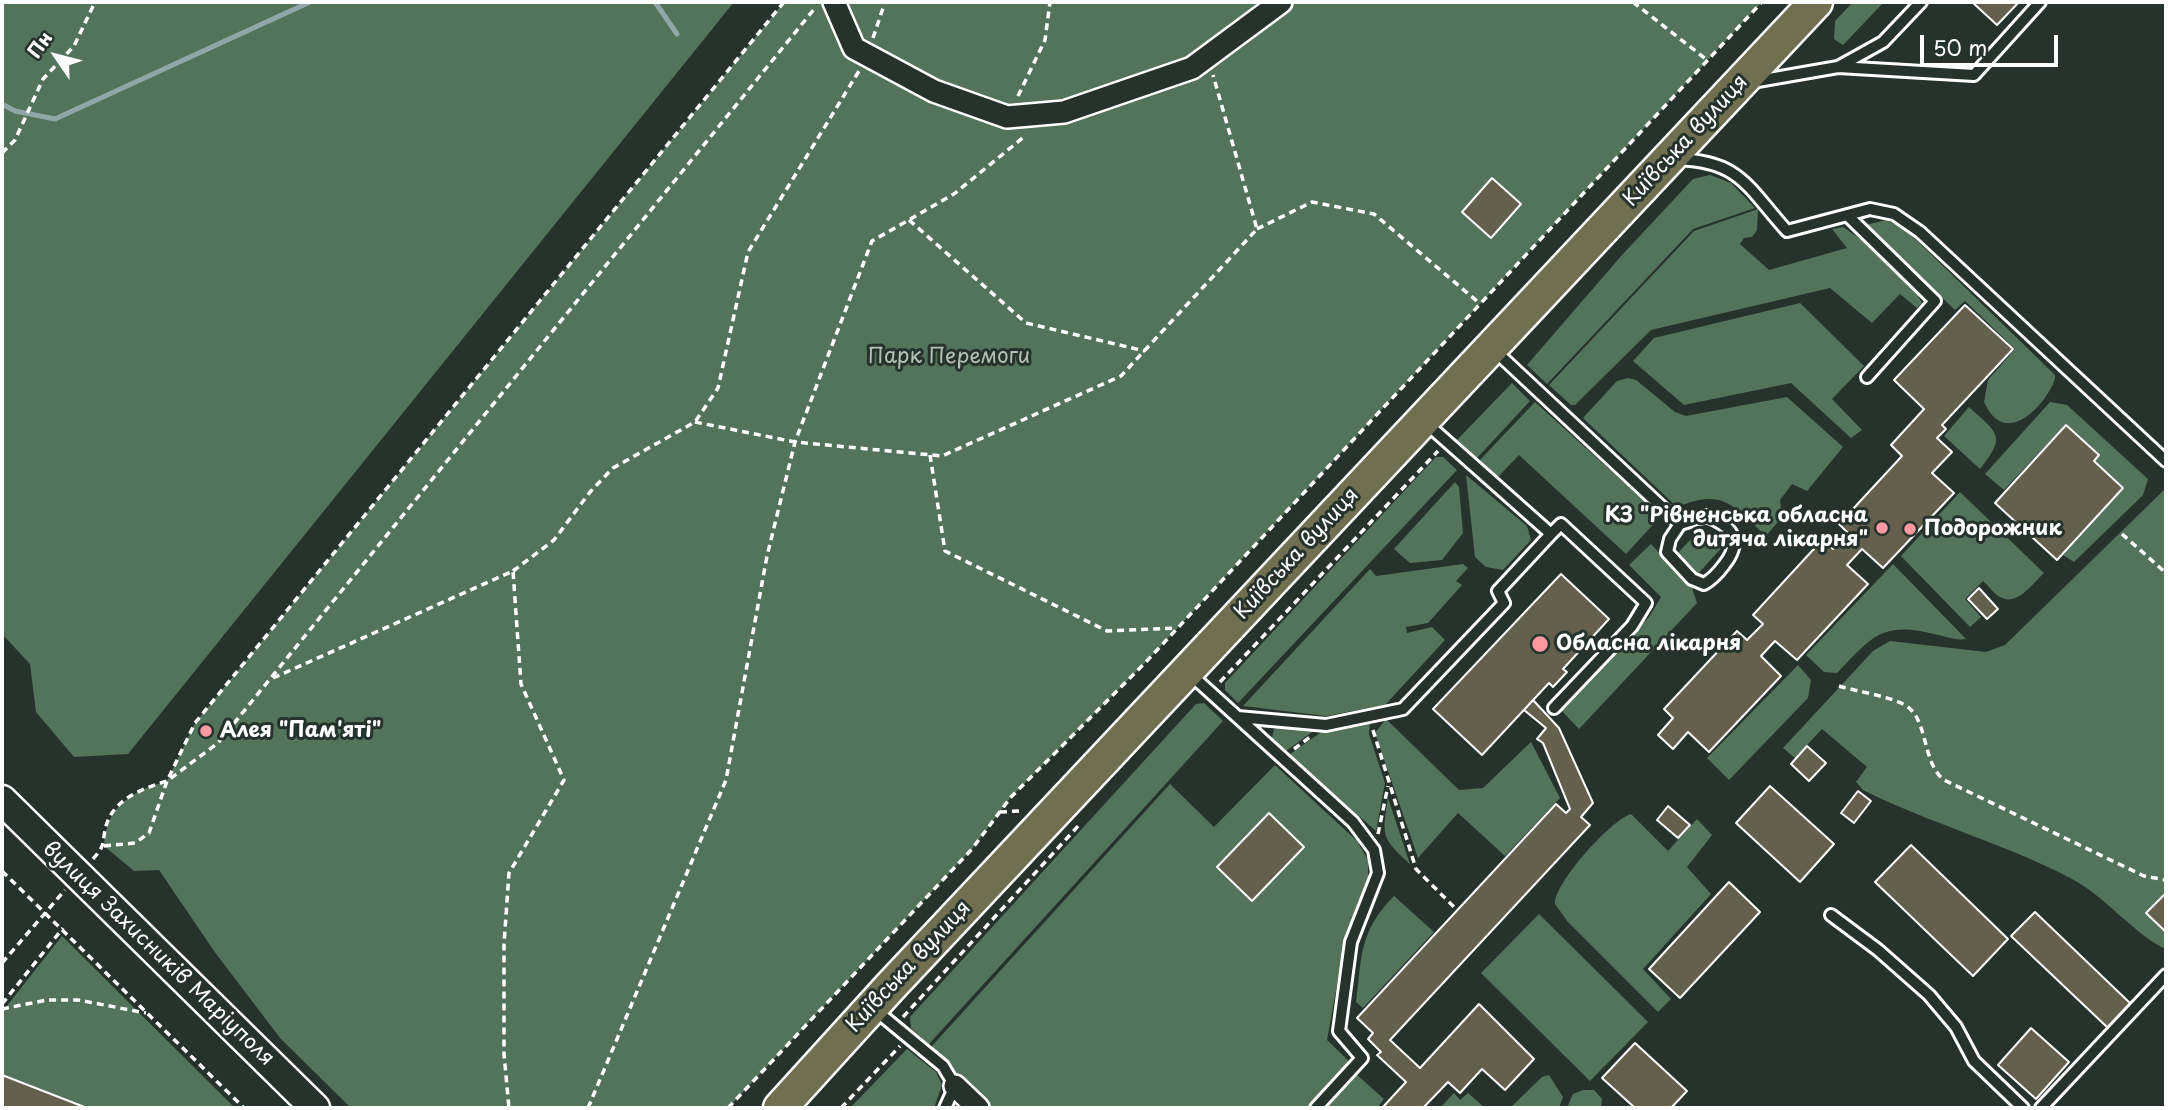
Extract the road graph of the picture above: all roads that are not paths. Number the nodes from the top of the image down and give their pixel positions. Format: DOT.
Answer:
graph roads {
  1 [pos="834,2"];
  2 [pos="1281,2"];
  3 [pos="1816,2"];
  4 [pos="1921,2"];
  5 [pos="2040,2"];
  6 [pos="1838,67"];
  7 [pos="1739,84"];
  8 [pos="1670,158"];
  9 [pos="1847,215"];
  10 [pos="1493,349"];
  11 [pos="1867,377"];
  12 [pos="1435,431"];
  13 [pos="2166,461"];
  14 [pos="1680,524"];
  15 [pos="1550,534"];
  16 [pos="1197,680"];
  17 [pos="1554,708"];
  18 [pos="1238,717"];
  19 [pos="2,800"];
  20 [pos="1831,915"];
  21 [pos="2166,975"];
  22 [pos="872,1007"];
  23 [pos="955,1086"];
  24 [pos="315,1108"];
  25 [pos="780,1108"];
  26 [pos="945,1108"];
  27 [pos="978,1108"];
  28 [pos="1316,1108"];
  29 [pos="2023,1108"];
  30 [pos="2041,1108"];
  1 -- 2 [label="street"];
  3 -- 7 [label="main road, Київська вулиця"];
  4 -- 6 [label="lane"];
  5 -- 6 [label="lane"];
  6 -- 7 [label="lane"];
  7 -- 8 [label="main road, Київська вулиця"];
  8 -- 9 [label="lane"];
  8 -- 10 [label="main road, Київська вулиця"];
  9 -- 11 [label="lane"];
  9 -- 13 [label="lane"];
  10 -- 12 [label="main road, Київська вулиця"];
  10 -- 14 [label="lane"];
  12 -- 15 [label="lane"];
  12 -- 16 [label="main road, Київська вулиця"];
  14 -- 14 [label="lane"];
  15 -- 17 [label="lane"];
  15 -- 18 [label="lane"];
  16 -- 18 [label="lane"];
  16 -- 22 [label="main road, Київська вулиця"];
  18 -- 28 [label="lane"];
  19 -- 24 [label="main road, вулиця Захисників Маріуполя"];
  20 -- 29 [label="lane"];
  21 -- 30 [label="lane"];
  22 -- 23 [label="lane"];
  22 -- 25 [label="main road, Київська вулиця"];
  23 -- 26 [label="lane"];
  23 -- 27 [label="street"];
}
